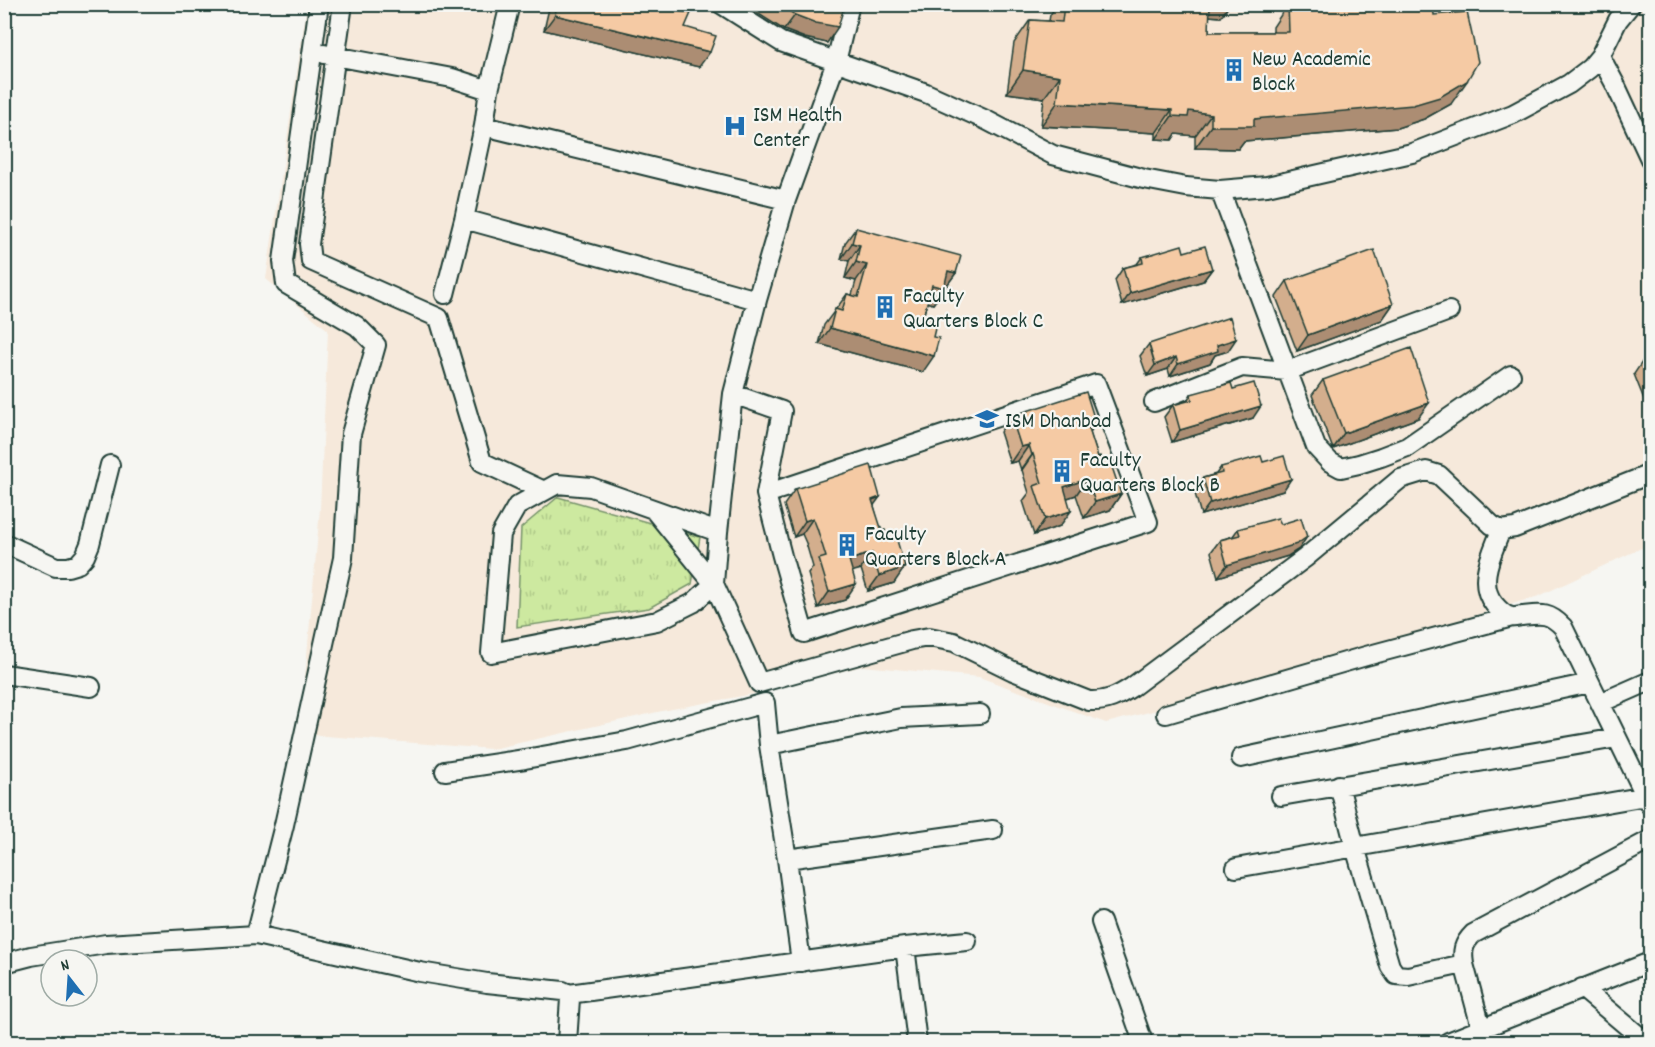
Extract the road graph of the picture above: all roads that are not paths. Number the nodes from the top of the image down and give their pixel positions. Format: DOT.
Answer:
graph roads {
  1 [pos="319,4"];
  2 [pos="343,4"];
  3 [pos="510,4"];
  4 [pos="721,4"];
  5 [pos="850,4"];
  6 [pos="1631,4"];
  7 [pos="313,51"];
  8 [pos="1600,56"];
  9 [pos="336,57"];
  10 [pos="836,62"];
  11 [pos="489,90"];
  12 [pos="484,126"];
  13 [pos="1650,159"];
  14 [pos="1220,190"];
  15 [pos="786,200"];
  16 [pos="464,219"];
  17 [pos="445,294"];
  18 [pos="757,300"];
  19 [pos="1449,311"];
  20 [pos="1287,371"];
  21 [pos="1511,375"];
  22 [pos="733,394"];
  23 [pos="1154,402"];
  24 [pos="110,465"];
  25 [pos="1650,474"];
  26 [pos="544,491"];
  27 [pos="766,494"];
  28 [pos="654,510"];
  29 [pos="1501,530"];
  30 [pos="718,532"];
  31 [pos="4,543"];
  32 [pos="714,584"];
  33 [pos="1512,617"];
  34 [pos="4,674"];
  35 [pos="1650,681"];
  36 [pos="1590,682"];
  37 [pos="91,687"];
  38 [pos="1600,703"];
  39 [pos="980,714"];
  40 [pos="1166,714"];
  41 [pos="1617,738"];
  42 [pos="769,745"];
  43 [pos="1241,758"];
  44 [pos="445,771"];
  45 [pos="1339,786"];
  46 [pos="1281,796"];
  47 [pos="1648,800"];
  48 [pos="993,830"];
  49 [pos="1650,840"];
  50 [pos="1355,847"];
  51 [pos="788,859"];
  52 [pos="1236,868"];
  53 [pos="1101,922"];
  54 [pos="256,935"];
  55 [pos="967,941"];
  56 [pos="904,947"];
  57 [pos="801,962"];
  58 [pos="1650,962"];
  59 [pos="4,963"];
  60 [pos="1464,964"];
  61 [pos="1582,988"];
  62 [pos="569,994"];
  63 [pos="1483,1036"];
  64 [pos="567,1042"];
  65 [pos="917,1042"];
  66 [pos="1143,1042"];
  67 [pos="1448,1042"];
  68 [pos="1646,1042"];
  1 -- 7 [label="street"];
  2 -- 9 [label="street"];
  3 -- 11 [label="street"];
  4 -- 10 [label="street"];
  5 -- 10 [label="street"];
  6 -- 8 [label="street"];
  7 -- 9 [label="street"];
  7 -- 54 [label="street"];
  8 -- 13 [label="street"];
  8 -- 14 [label="street"];
  9 -- 11 [label="street"];
  9 -- 26 [label="street"];
  10 -- 14 [label="street"];
  10 -- 15 [label="street"];
  11 -- 12 [label="street"];
  12 -- 15 [label="street"];
  12 -- 16 [label="street"];
  14 -- 20 [label="street"];
  15 -- 18 [label="street"];
  16 -- 17 [label="street"];
  16 -- 18 [label="street"];
  18 -- 22 [label="street"];
  19 -- 20 [label="street"];
  20 -- 21 [label="street"];
  20 -- 23 [label="street"];
  22 -- 27 [label="street"];
  22 -- 30 [label="street"];
  24 -- 31 [label="street"];
  25 -- 29 [label="street"];
  26 -- 28 [label="street"];
  26 -- 32 [label="street"];
  27 -- 27 [label="street"];
  28 -- 30 [label="street"];
  28 -- 32 [label="street"];
  29 -- 32 [label="street"];
  29 -- 33 [label="street"];
  30 -- 32 [label="street"];
  33 -- 36 [label="street"];
  33 -- 40 [label="street"];
  34 -- 37 [label="street"];
  35 -- 38 [label="street"];
  36 -- 38 [label="street"];
  36 -- 43 [label="street"];
  38 -- 41 [label="street"];
  39 -- 42 [label="street"];
  41 -- 45 [label="street"];
  41 -- 47 [label="street"];
  42 -- 44 [label="street"];
  42 -- 51 [label="street"];
  45 -- 46 [label="street"];
  45 -- 50 [label="street"];
  47 -- 50 [label="street"];
  48 -- 51 [label="street"];
  49 -- 60 [label="street"];
  50 -- 52 [label="street"];
  50 -- 60 [label="street"];
  51 -- 57 [label="street"];
  53 -- 66 [label="street"];
  54 -- 59 [label="street"];
  54 -- 62 [label="street"];
  55 -- 56 [label="street"];
  56 -- 57 [label="street"];
  56 -- 65 [label="street"];
  57 -- 62 [label="street"];
  58 -- 61 [label="street"];
  60 -- 63 [label="street"];
  61 -- 63 [label="street"];
  61 -- 68 [label="street"];
  62 -- 64 [label="street"];
  63 -- 67 [label="street"];
}
